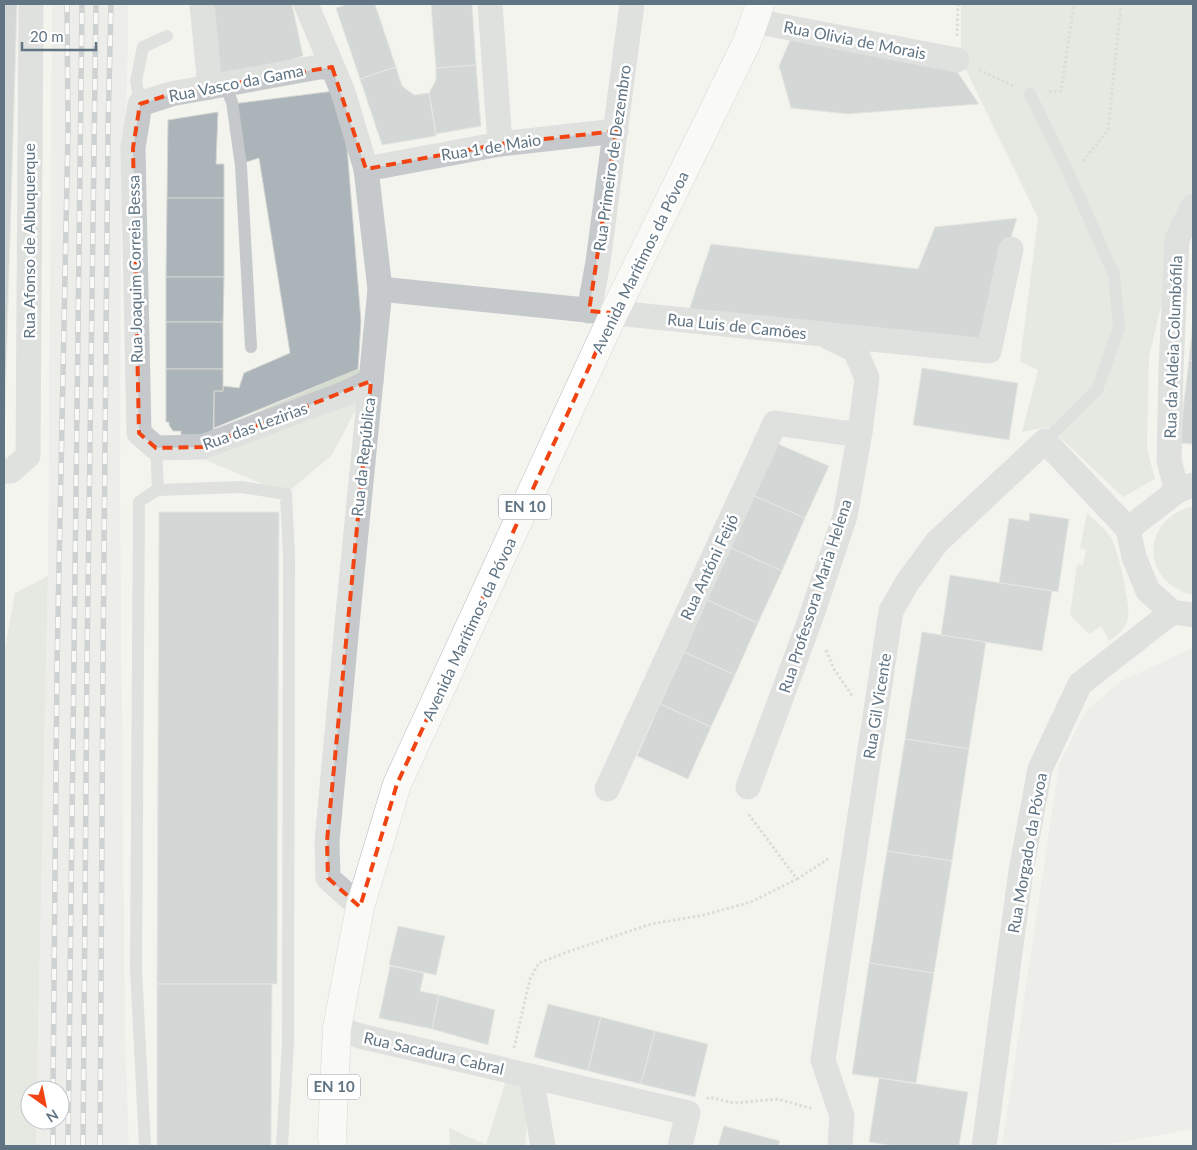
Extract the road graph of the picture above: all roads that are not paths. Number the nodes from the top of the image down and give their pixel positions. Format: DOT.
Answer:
graph roads {
  1 [pos="31,4"];
  2 [pos="202,4"];
  3 [pos="306,4"];
  4 [pos="490,4"];
  5 [pos="632,4"];
  6 [pos="757,12"];
  7 [pos="167,36"];
  8 [pos="957,60"];
  9 [pos="332,67"];
  10 [pos="217,86"];
  11 [pos="1030,94"];
  12 [pos="140,104"];
  13 [pos="616,131"];
  14 [pos="500,144"];
  15 [pos="366,169"];
  16 [pos="1193,206"];
  17 [pos="1011,249"];
  18 [pos="380,289"];
  19 [pos="602,312"];
  20 [pos="822,335"];
  21 [pos="251,347"];
  22 [pos="371,381"];
  23 [pos="860,432"];
  24 [pos="147,441"];
  25 [pos="1045,441"];
  26 [pos="7,471"];
  27 [pos="1185,488"];
  28 [pos="158,489"];
  29 [pos="1128,529"];
  30 [pos="1183,614"];
  31 [pos="748,787"];
  32 [pos="607,789"];
  33 [pos="360,908"];
  34 [pos="337,1028"];
  35 [pos="520,1074"];
  36 [pos="145,1146"];
  37 [pos="282,1146"];
  38 [pos="333,1146"];
  39 [pos="543,1146"];
  40 [pos="680,1146"];
  41 [pos="840,1146"];
  42 [pos="984,1146"];
  1 -- 26 [label="street, Rua Afonso de Albuquerque"];
  2 -- 10 [label="street"];
  3 -- 9 [label="street, Rua da República"];
  4 -- 14 [label="street"];
  5 -- 13 [label="street, Rua Primeiro de Dezembro"];
  6 -- 8 [label="street, Rua Olivia de Morais"];
  6 -- 19 [label="main road, Avenida Marítimos da Póvoa / EN 10"];
  7 -- 12 [label="lane"];
  9 -- 10 [label="street, Rua Vasco da Gama"];
  9 -- 15 [label="street, Rua da República"];
  10 -- 12 [label="street, Rua Vasco da Gama"];
  10 -- 21 [label="lane"];
  11 -- 25 [label="lane"];
  12 -- 24 [label="street, Rua Joaquim Correia Bessa"];
  13 -- 14 [label="street, Rua 1 de Maio"];
  13 -- 19 [label="street, Rua Primeiro de Dezembro"];
  14 -- 15 [label="street, Rua 1 de Maio"];
  15 -- 18 [label="street, Rua da República"];
  16 -- 27 [label="street, Rua da Aldeia Columbófila"];
  17 -- 20 [label="street, Rua Luis de Camões"];
  18 -- 19 [label="street, Rua Luis de Camões"];
  18 -- 22 [label="street, Rua da República"];
  19 -- 20 [label="street, Rua Luis de Camões"];
  19 -- 33 [label="main road, Avenida Marítimos da Póvoa / EN 10"];
  20 -- 23 [label="street, Rua Professora Maria Helena"];
  22 -- 24 [label="street, Rua das Lezirias"];
  22 -- 33 [label="street, Rua da República"];
  23 -- 31 [label="street, Rua Professora Maria Helena"];
  23 -- 32 [label="street, Rua Antóni Feijó"];
  24 -- 28 [label="lane"];
  25 -- 29 [label="street"];
  25 -- 41 [label="street, Rua Gil Vicente"];
  27 -- 29 [label="street"];
  28 -- 36 [label="lane"];
  28 -- 37 [label="lane"];
  29 -- 30 [label="street"];
  30 -- 42 [label="street, Rua Morgado da Póvoa"];
  33 -- 34 [label="main road, Avenida Marítimos da Póvoa / EN 10"];
  34 -- 35 [label="street, Rua Sacadura Cabral"];
  34 -- 38 [label="main road, Avenida Marítimos da Póvoa / EN 10"];
  35 -- 39 [label="street"];
  35 -- 40 [label="street, Rua Sacadura Cabral"];
}
